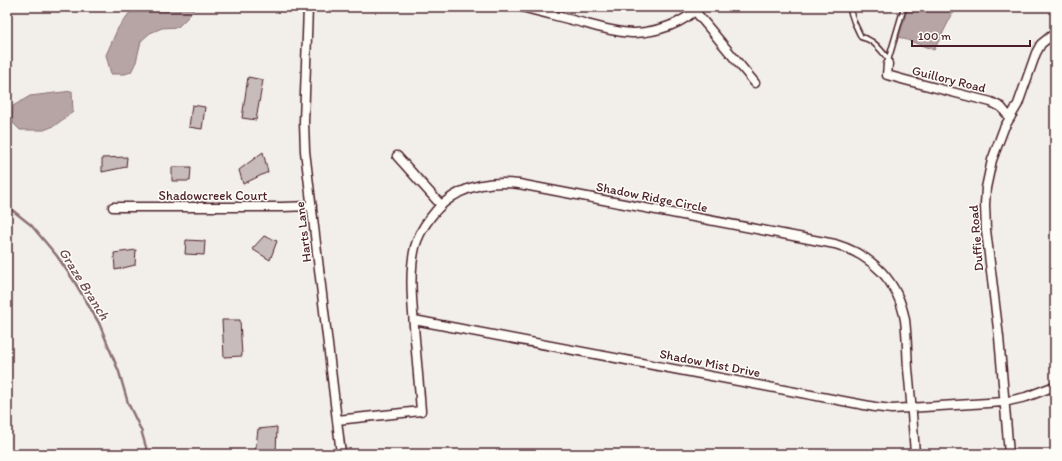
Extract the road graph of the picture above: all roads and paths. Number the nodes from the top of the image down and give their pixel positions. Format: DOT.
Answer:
graph roads {
  1 [pos="308,7"];
  2 [pos="522,7"];
  3 [pos="849,7"];
  4 [pos="904,7"];
  5 [pos="697,9"];
  6 [pos="1054,34"];
  7 [pos="888,62"];
  8 [pos="755,83"];
  9 [pos="1010,118"];
  10 [pos="397,156"];
  11 [pos="441,205"];
  12 [pos="312,206"];
  13 [pos="113,207"];
  14 [pos="414,320"];
  15 [pos="1055,386"];
  16 [pos="1004,402"];
  17 [pos="911,407"];
  18 [pos="337,420"];
  19 [pos="341,454"];
  20 [pos="915,454"];
  21 [pos="1009,454"];
  1 -- 12 [label="street, Harts Lane"];
  2 -- 5 [label="street"];
  3 -- 7 [label="lane"];
  4 -- 7 [label="lane"];
  5 -- 8 [label="street"];
  6 -- 9 [label="street, Duffie Road"];
  7 -- 9 [label="street, Guillory Road"];
  9 -- 16 [label="street, Duffie Road"];
  10 -- 11 [label="street"];
  11 -- 14 [label="street, Shadow Ridge Circle"];
  11 -- 17 [label="street, Shadow Ridge Circle"];
  12 -- 13 [label="street, Shadowcreek Court"];
  12 -- 18 [label="street, Harts Lane"];
  14 -- 17 [label="street, Shadow Mist Drive"];
  14 -- 18 [label="street, Shadow Ridge Circle"];
  15 -- 16 [label="street, Shadow Mist Drive"];
  16 -- 17 [label="street, Shadow Mist Drive"];
  16 -- 21 [label="street, Duffie Road"];
  17 -- 20 [label="street, Shadow Ridge Circle"];
  18 -- 19 [label="street, Harts Lane"];
}
